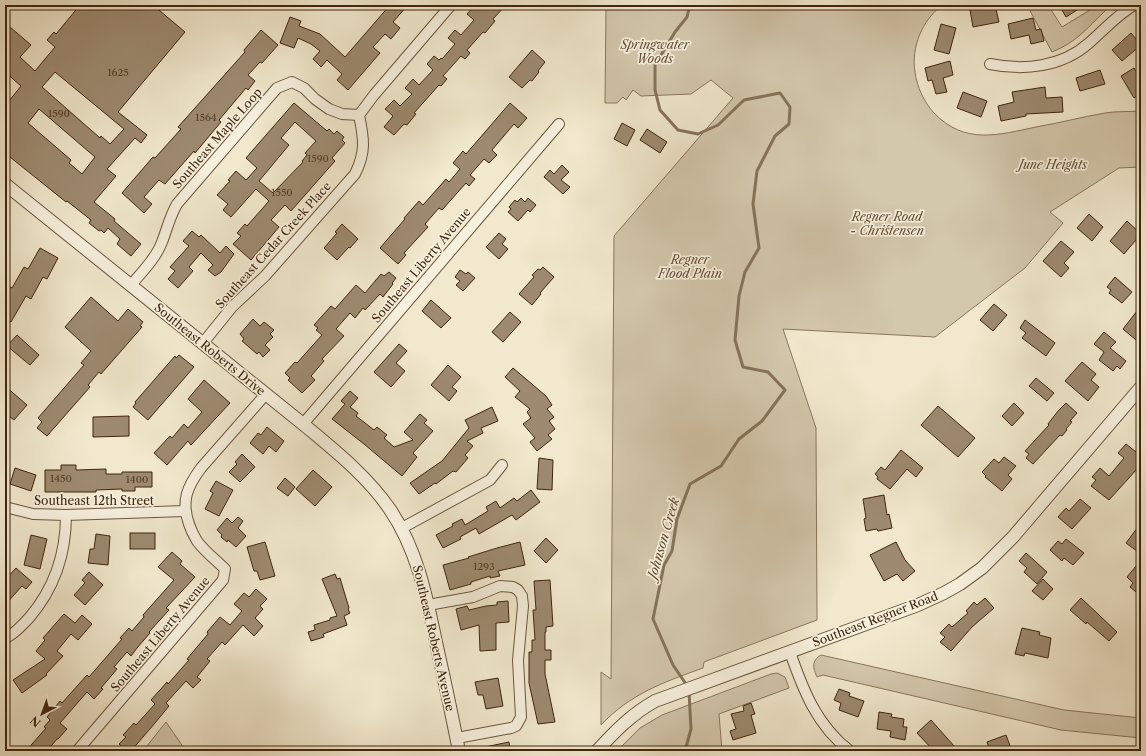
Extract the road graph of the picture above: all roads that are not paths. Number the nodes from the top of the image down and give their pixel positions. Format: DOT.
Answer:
graph roads {
  1 [pos="451,5"];
  2 [pos="1134,5"];
  3 [pos="1121,8"];
  4 [pos="990,64"];
  5 [pos="359,115"];
  6 [pos="559,124"];
  7 [pos="5,184"];
  8 [pos="131,285"];
  9 [pos="203,343"];
  10 [pos="1141,387"];
  11 [pos="266,394"];
  12 [pos="303,424"];
  13 [pos="502,465"];
  14 [pos="5,507"];
  15 [pos="184,511"];
  16 [pos="66,515"];
  17 [pos="402,528"];
  18 [pos="428,605"];
  19 [pos="5,638"];
  20 [pos="790,652"];
  21 [pos="457,738"];
  22 [pos="77,751"];
  23 [pos="459,751"];
  24 [pos="597,751"];
  25 [pos="850,751"];
  1 -- 5 [label="street"];
  2 -- 3 [label="street"];
  3 -- 4 [label="street"];
  5 -- 8 [label="street, Southeast Maple Loop"];
  5 -- 9 [label="street, Southeast Cedar Creek Place"];
  6 -- 12 [label="street, Southeast Liberty Avenue"];
  7 -- 8 [label="street, Southeast Roberts Drive"];
  8 -- 9 [label="street, Southeast Roberts Drive"];
  9 -- 11 [label="street, Southeast Roberts Drive"];
  10 -- 20 [label="street, Southeast Regner Road"];
  11 -- 12 [label="street, Southeast Roberts Drive"];
  11 -- 15 [label="street"];
  12 -- 17 [label="street, Southeast Roberts Drive"];
  13 -- 17 [label="street"];
  14 -- 16 [label="street, Southeast 12th Street"];
  15 -- 16 [label="street, Southeast 12th Street"];
  15 -- 22 [label="street, Southeast Liberty Avenue"];
  16 -- 19 [label="street"];
  17 -- 18 [label="street, Southeast Roberts Avenue"];
  18 -- 21 [label="street, Southeast Roberts Avenue"];
  18 -- 21 [label="street"];
  20 -- 24 [label="street, Southeast Regner Road"];
  20 -- 25 [label="street"];
  21 -- 23 [label="street, Southeast Roberts Avenue"];
}
